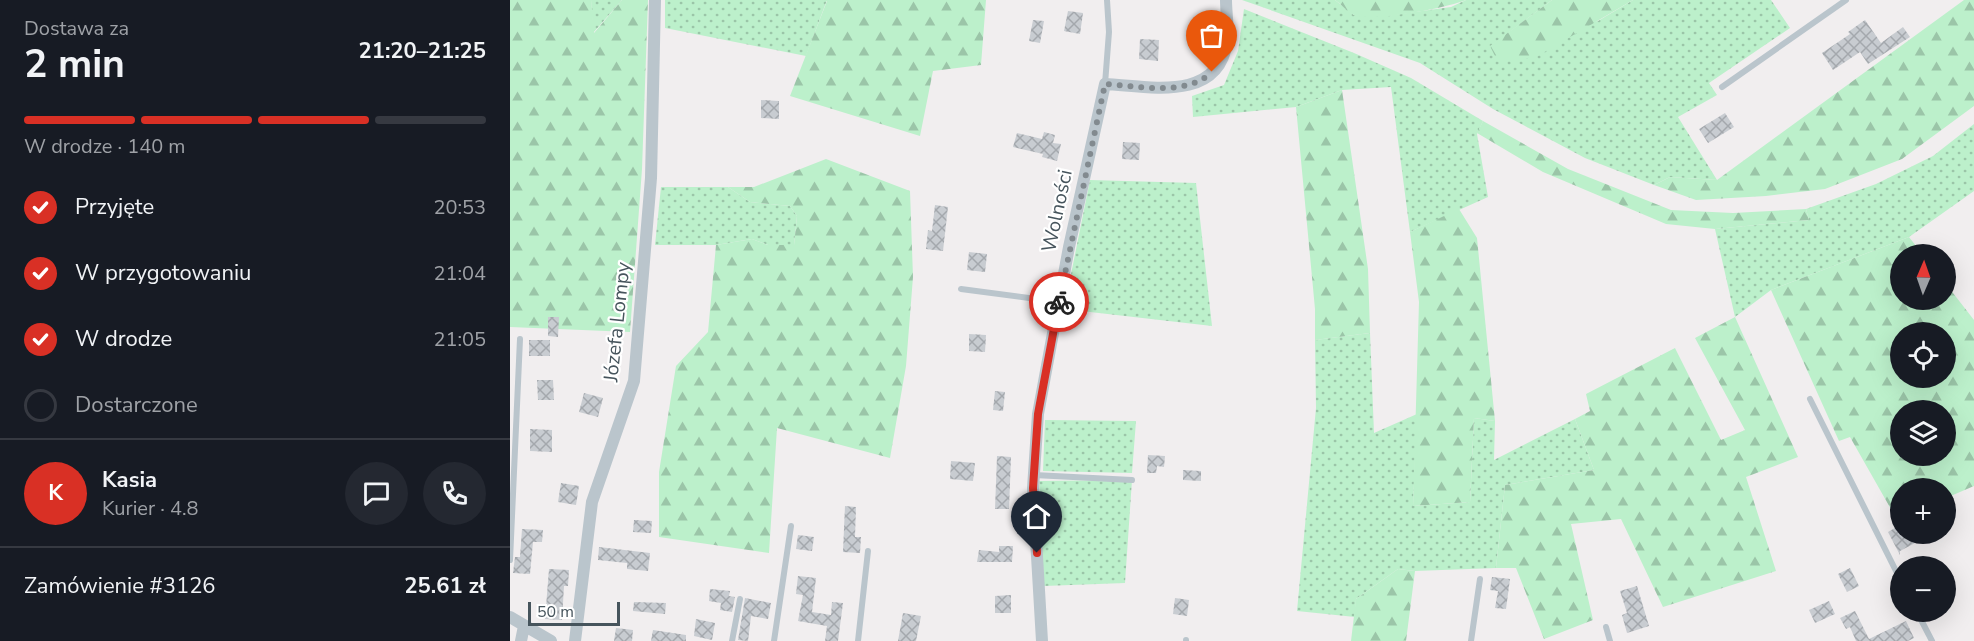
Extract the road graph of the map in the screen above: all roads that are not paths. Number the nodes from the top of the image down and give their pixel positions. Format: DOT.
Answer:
graph roads {
  1 [pos="655,0"];
  2 [pos="1107,0"];
  3 [pos="1226,0"];
  4 [pos="1846,0"];
  5 [pos="1105,84"];
  6 [pos="1722,87"];
  7 [pos="961,289"];
  8 [pos="1059,302"];
  9 [pos="520,339"];
  10 [pos="1810,399"];
  11 [pos="1034,475"];
  12 [pos="1132,480"];
  13 [pos="790,526"];
  14 [pos="868,551"];
  15 [pos="1890,559"];
  16 [pos="510,560"];
  17 [pos="1480,579"];
  18 [pos="740,599"];
  19 [pos="510,617"];
  20 [pos="1922,622"];
  21 [pos="524,626"];
  22 [pos="1606,627"];
  23 [pos="521,641"];
  24 [pos="551,641"];
  25 [pos="575,641"];
  26 [pos="732,641"];
  27 [pos="774,641"];
  28 [pos="858,641"];
  29 [pos="1042,641"];
  30 [pos="1471,641"];
  31 [pos="1610,641"];
  32 [pos="1932,641"];
  1 -- 25 [label="street, Józefa Lompy"];
  2 -- 5 [label="lane"];
  3 -- 5 [label="street"];
  4 -- 6 [label="lane"];
  5 -- 8 [label="street, Wolności"];
  7 -- 8 [label="lane"];
  8 -- 11 [label="street, Wolności"];
  9 -- 16 [label="lane"];
  10 -- 15 [label="lane"];
  11 -- 12 [label="lane"];
  11 -- 29 [label="street, Wolności"];
  13 -- 27 [label="lane"];
  14 -- 28 [label="lane"];
  17 -- 30 [label="lane"];
  18 -- 26 [label="lane"];
  19 -- 21 [label="street"];
  20 -- 32 [label="lane"];
  21 -- 23 [label="street"];
  21 -- 24 [label="street"];
  22 -- 31 [label="lane"];
}
